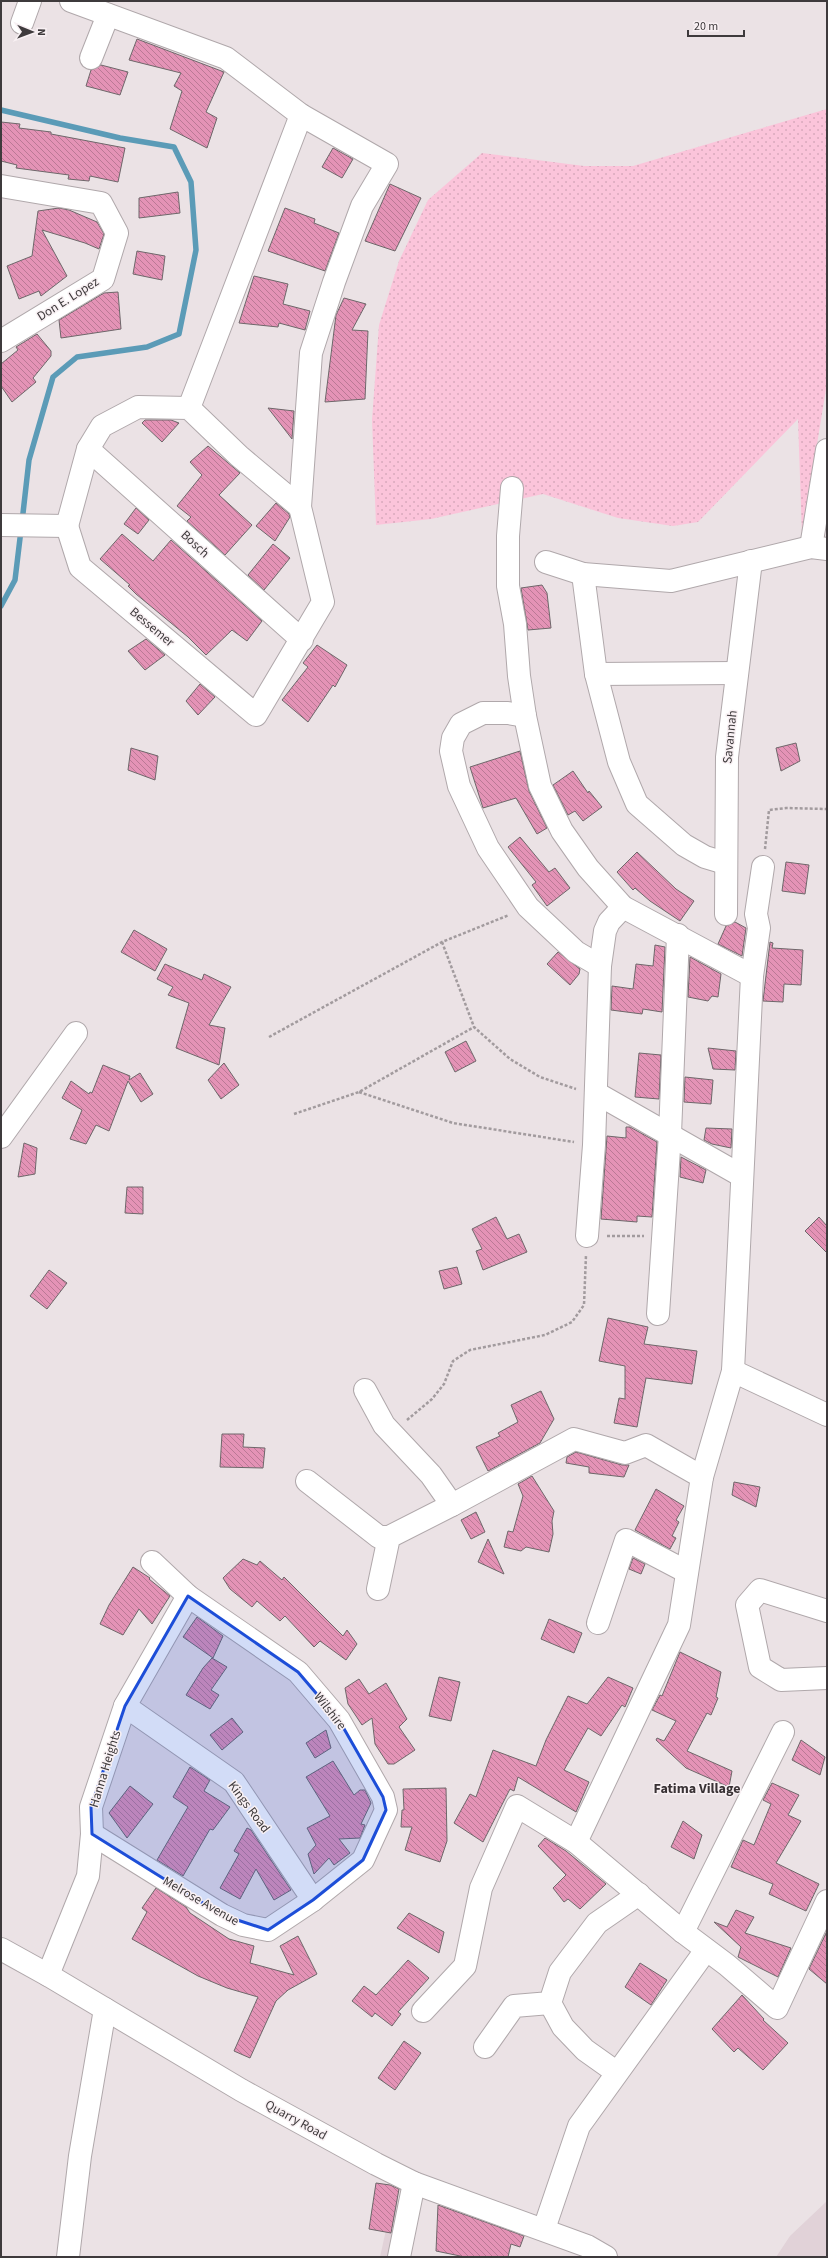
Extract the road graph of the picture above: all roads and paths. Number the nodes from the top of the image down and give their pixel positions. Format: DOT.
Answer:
graph roads {
  1 [pos="30,1"];
  2 [pos="71,1"];
  3 [pos="108,14"];
  4 [pos="22,23"];
  5 [pos="91,58"];
  6 [pos="301,115"];
  7 [pos="1,186"];
  8 [pos="1,341"];
  9 [pos="189,408"];
  10 [pos="88,449"];
  11 [pos="827,450"];
  12 [pos="512,488"];
  13 [pos="300,507"];
  14 [pos="1,525"];
  15 [pos="67,526"];
  16 [pos="819,548"];
  17 [pos="751,560"];
  18 [pos="546,562"];
  19 [pos="583,574"];
  20 [pos="302,640"];
  21 [pos="737,673"];
  22 [pos="596,674"];
  23 [pos="525,716"];
  24 [pos="827,809"];
  25 [pos="725,863"];
  26 [pos="763,867"];
  27 [pos="528,907"];
  28 [pos="623,907"];
  29 [pos="726,914"];
  30 [pos="678,935"];
  31 [pos="442,942"];
  32 [pos="600,966"];
  33 [pos="752,976"];
  34 [pos="474,1027"];
  35 [pos="76,1033"];
  36 [pos="269,1037"];
  37 [pos="359,1092"];
  38 [pos="596,1094"];
  39 [pos="294,1114"];
  40 [pos="670,1134"];
  41 [pos="1,1136"];
  42 [pos="594,1145"];
  43 [pos="742,1176"];
  44 [pos="587,1236"];
  45 [pos="662,1236"];
  46 [pos="658,1314"];
  47 [pos="733,1372"];
  48 [pos="366,1390"];
  49 [pos="827,1415"];
  50 [pos="392,1433"];
  51 [pos="702,1477"];
  52 [pos="307,1481"];
  53 [pos="452,1505"];
  54 [pos="389,1537"];
  55 [pos="152,1562"];
  56 [pos="688,1572"];
  57 [pos="378,1589"];
  58 [pos="188,1596"];
  59 [pos="827,1611"];
  60 [pos="598,1623"];
  61 [pos="827,1678"];
  62 [pos="125,1706"];
  63 [pos="783,1732"];
  64 [pos="92,1834"];
  65 [pos="576,1842"];
  66 [pos="639,1894"];
  67 [pos="313,1900"];
  68 [pos="827,1901"];
  69 [pos="683,1932"];
  70 [pos="1,1949"];
  71 [pos="706,1950"];
  72 [pos="48,1975"];
  73 [pos="550,2002"];
  74 [pos="105,2009"];
  75 [pos="423,2011"];
  76 [pos="485,2046"];
  77 [pos="616,2072"];
  78 [pos="414,2183"];
  79 [pos="544,2230"];
  80 [pos="68,2257"];
  81 [pos="399,2257"];
  82 [pos="606,2257"];
  1 -- 4 [label="street"];
  2 -- 3 [label="street"];
  3 -- 5 [label="street"];
  3 -- 6 [label="street"];
  6 -- 9 [label="street"];
  6 -- 13 [label="street"];
  7 -- 8 [label="street, Don E. Lopez"];
  9 -- 10 [label="street"];
  9 -- 13 [label="street"];
  10 -- 15 [label="street"];
  10 -- 20 [label="street, Bosch"];
  11 -- 16 [label="street"];
  12 -- 23 [label="street"];
  13 -- 20 [label="street"];
  14 -- 15 [label="street"];
  15 -- 20 [label="street, Bessemer"];
  16 -- 17 [label="street"];
  17 -- 19 [label="street"];
  17 -- 21 [label="street, Savannah"];
  18 -- 19 [label="street"];
  19 -- 22 [label="street"];
  21 -- 22 [label="street"];
  21 -- 25 [label="street, Savannah"];
  22 -- 25 [label="street"];
  23 -- 27 [label="street"];
  23 -- 28 [label="street"];
  24 -- 26 [label="path"];
  25 -- 29 [label="street, Savannah"];
  26 -- 33 [label="street"];
  27 -- 31 [label="path"];
  27 -- 32 [label="street"];
  28 -- 30 [label="street"];
  28 -- 32 [label="street"];
  30 -- 33 [label="street"];
  30 -- 40 [label="street"];
  31 -- 34 [label="path"];
  31 -- 36 [label="path"];
  32 -- 38 [label="street"];
  33 -- 43 [label="street"];
  34 -- 37 [label="path"];
  34 -- 38 [label="path"];
  35 -- 41 [label="street"];
  37 -- 39 [label="path"];
  37 -- 42 [label="path"];
  38 -- 40 [label="street"];
  38 -- 42 [label="street"];
  40 -- 43 [label="street"];
  40 -- 45 [label="street"];
  42 -- 44 [label="street"];
  43 -- 47 [label="street"];
  44 -- 45 [label="path"];
  44 -- 50 [label="path"];
  45 -- 46 [label="street"];
  47 -- 49 [label="street"];
  47 -- 51 [label="street"];
  48 -- 50 [label="street"];
  50 -- 53 [label="street"];
  51 -- 53 [label="street"];
  51 -- 56 [label="street"];
  52 -- 54 [label="street"];
  53 -- 54 [label="street"];
  54 -- 57 [label="street"];
  55 -- 58 [label="street, Wilshire"];
  56 -- 60 [label="street"];
  56 -- 65 [label="street"];
  58 -- 62 [label="street, Hanna Heights"];
  58 -- 67 [label="street, Wilshire"];
  59 -- 61 [label="street"];
  62 -- 64 [label="street, Hanna Heights"];
  62 -- 67 [label="street, Kings Road"];
  63 -- 69 [label="street"];
  64 -- 67 [label="street, Melrose Avenue"];
  64 -- 72 [label="street, Hanna Heights"];
  65 -- 66 [label="street"];
  65 -- 75 [label="street"];
  66 -- 69 [label="street"];
  66 -- 73 [label="street"];
  68 -- 71 [label="street"];
  69 -- 71 [label="street"];
  70 -- 72 [label="street, Quarry Road"];
  71 -- 77 [label="street"];
  72 -- 74 [label="street, Quarry Road"];
  73 -- 76 [label="street"];
  73 -- 77 [label="street"];
  74 -- 78 [label="street, Quarry Road"];
  74 -- 80 [label="street"];
  77 -- 79 [label="street"];
  78 -- 79 [label="street, Quarry Road"];
  78 -- 81 [label="street"];
  79 -- 82 [label="street, Quarry Road"];
}
